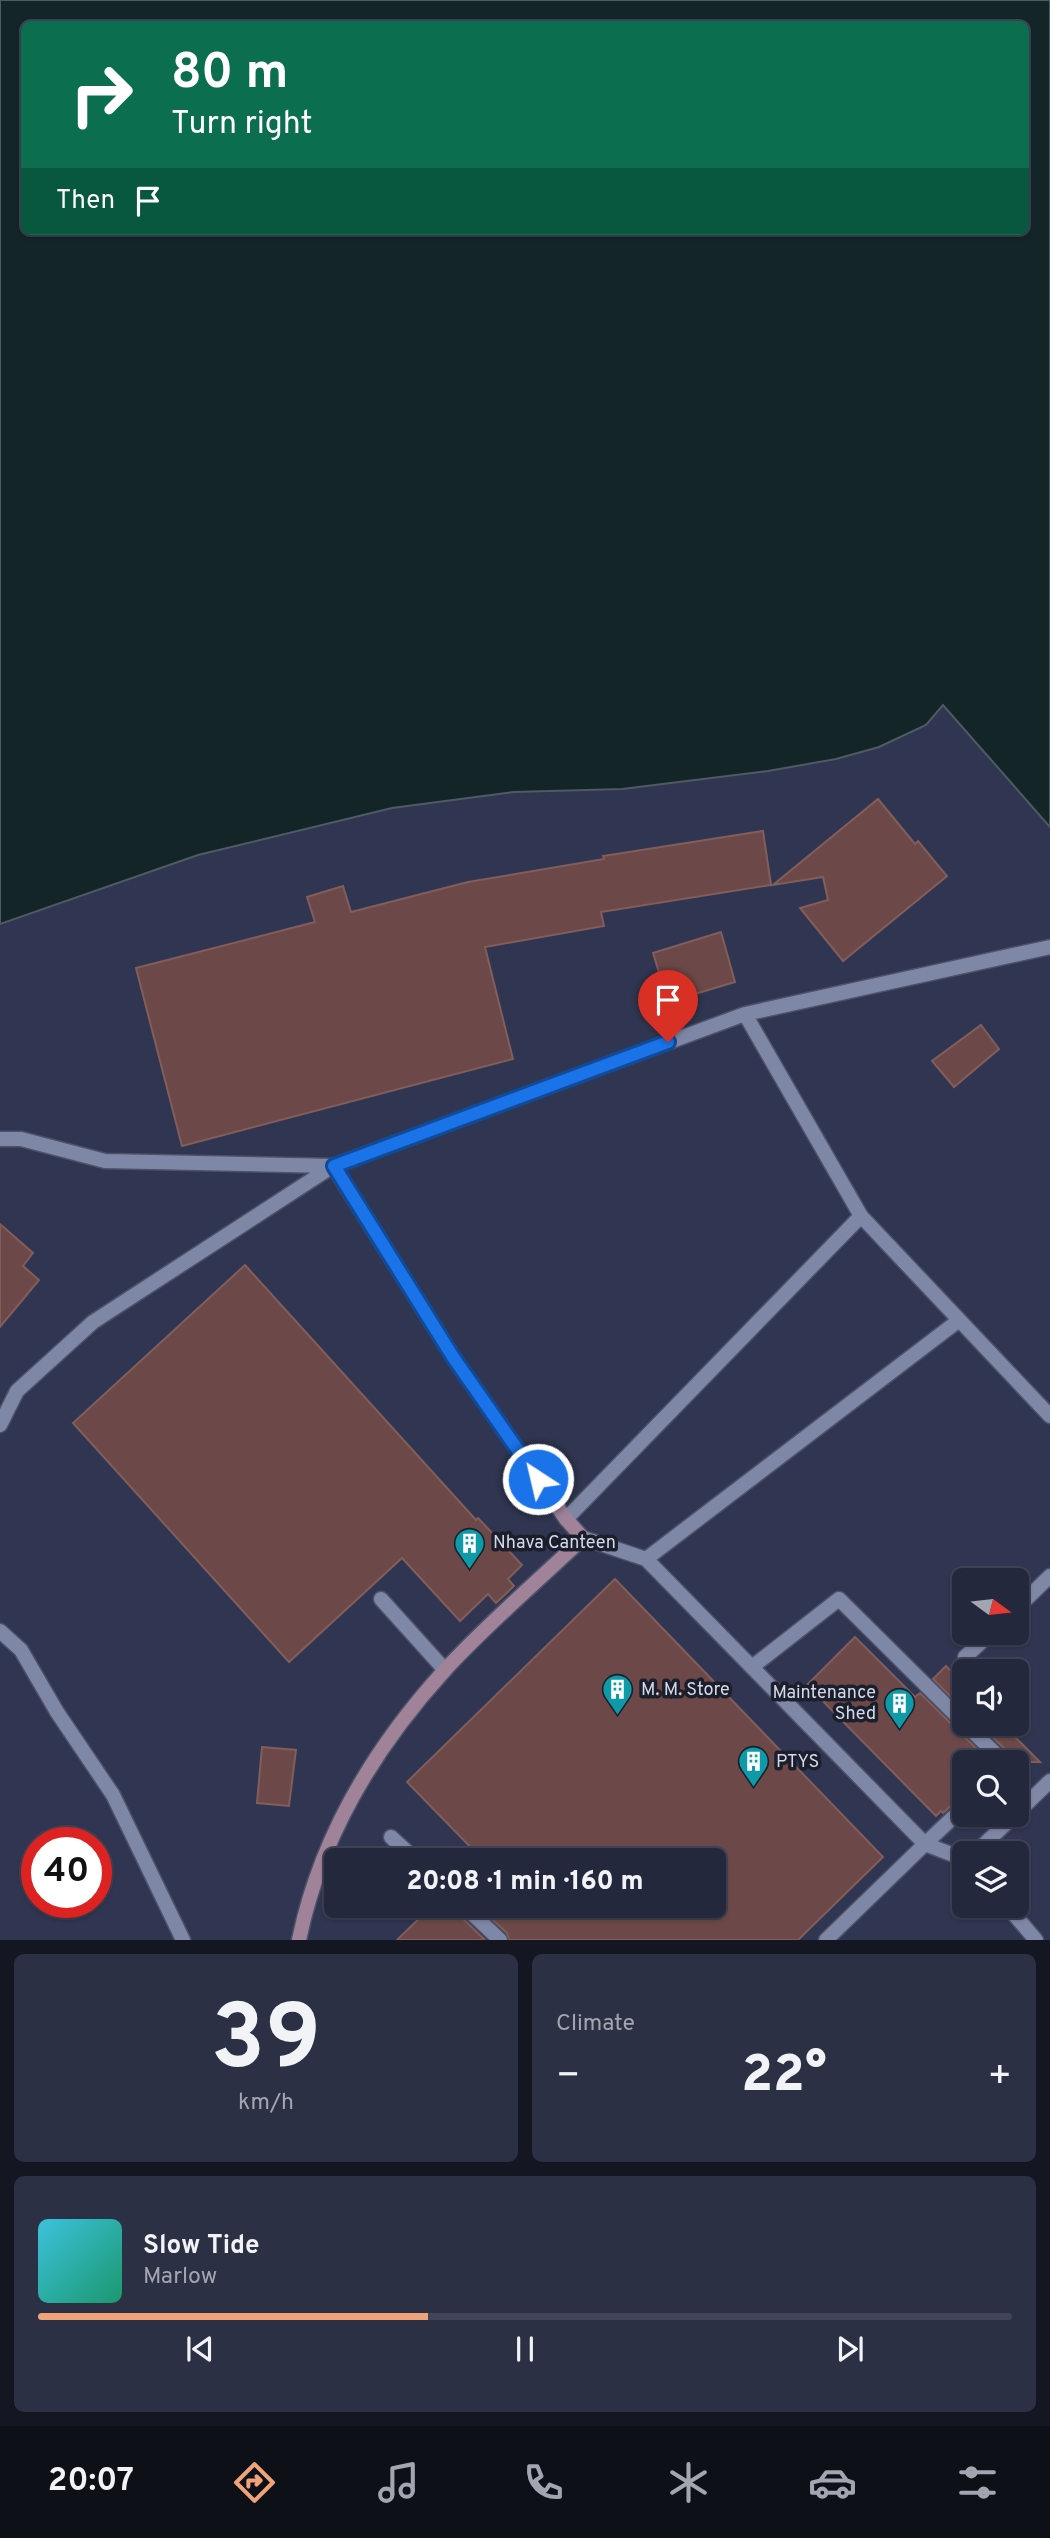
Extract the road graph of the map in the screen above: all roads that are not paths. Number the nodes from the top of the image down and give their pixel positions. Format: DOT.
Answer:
graph roads {
  1 [pos="1050,947"];
  2 [pos="745,1013"];
  3 [pos="0,1139"];
  4 [pos="334,1166"];
  5 [pos="861,1216"];
  6 [pos="958,1321"];
  7 [pos="1050,1416"];
  8 [pos="0,1425"];
  9 [pos="566,1519"];
  10 [pos="583,1538"];
  11 [pos="646,1559"];
  12 [pos="1050,1576"];
  13 [pos="1029,1596"];
  14 [pos="381,1600"];
  15 [pos="0,1631"];
  16 [pos="978,1645"];
  17 [pos="965,1657"];
  18 [pos="752,1667"];
  19 [pos="444,1670"];
  20 [pos="952,1710"];
  21 [pos="978,1736"];
  22 [pos="992,1750"];
  23 [pos="1050,1781"];
  24 [pos="1029,1801"];
  25 [pos="952,1818"];
  26 [pos="1002,1827"];
  27 [pos="391,1837"];
  28 [pos="988,1841"];
  29 [pos="925,1844"];
  30 [pos="403,1848"];
  31 [pos="952,1854"];
  32 [pos="477,1918"];
  33 [pos="1017,1918"];
  34 [pos="183,1940"];
  35 [pos="299,1940"];
  36 [pos="500,1940"];
  37 [pos="826,1940"];
  38 [pos="1036,1940"];
  1 -- 2 [label="lane"];
  2 -- 4 [label="lane"];
  2 -- 5 [label="lane"];
  3 -- 4 [label="lane"];
  4 -- 8 [label="lane"];
  4 -- 9 [label="street"];
  5 -- 6 [label="lane"];
  5 -- 9 [label="lane"];
  6 -- 7 [label="lane"];
  6 -- 11 [label="lane"];
  9 -- 10 [label="street"];
  10 -- 11 [label="lane"];
  10 -- 19 [label="street"];
  11 -- 18 [label="lane"];
  12 -- 13 [label="lane"];
  14 -- 19 [label="lane"];
  15 -- 34 [label="lane"];
  16 -- 17 [label="lane"];
  18 -- 20 [label="lane"];
  18 -- 29 [label="lane"];
  19 -- 35 [label="street"];
  21 -- 22 [label="lane"];
  23 -- 24 [label="lane"];
  25 -- 29 [label="lane"];
  26 -- 28 [label="lane"];
  27 -- 30 [label="lane"];
  29 -- 31 [label="lane"];
  29 -- 37 [label="lane"];
  32 -- 36 [label="lane"];
  33 -- 38 [label="lane"];
}
